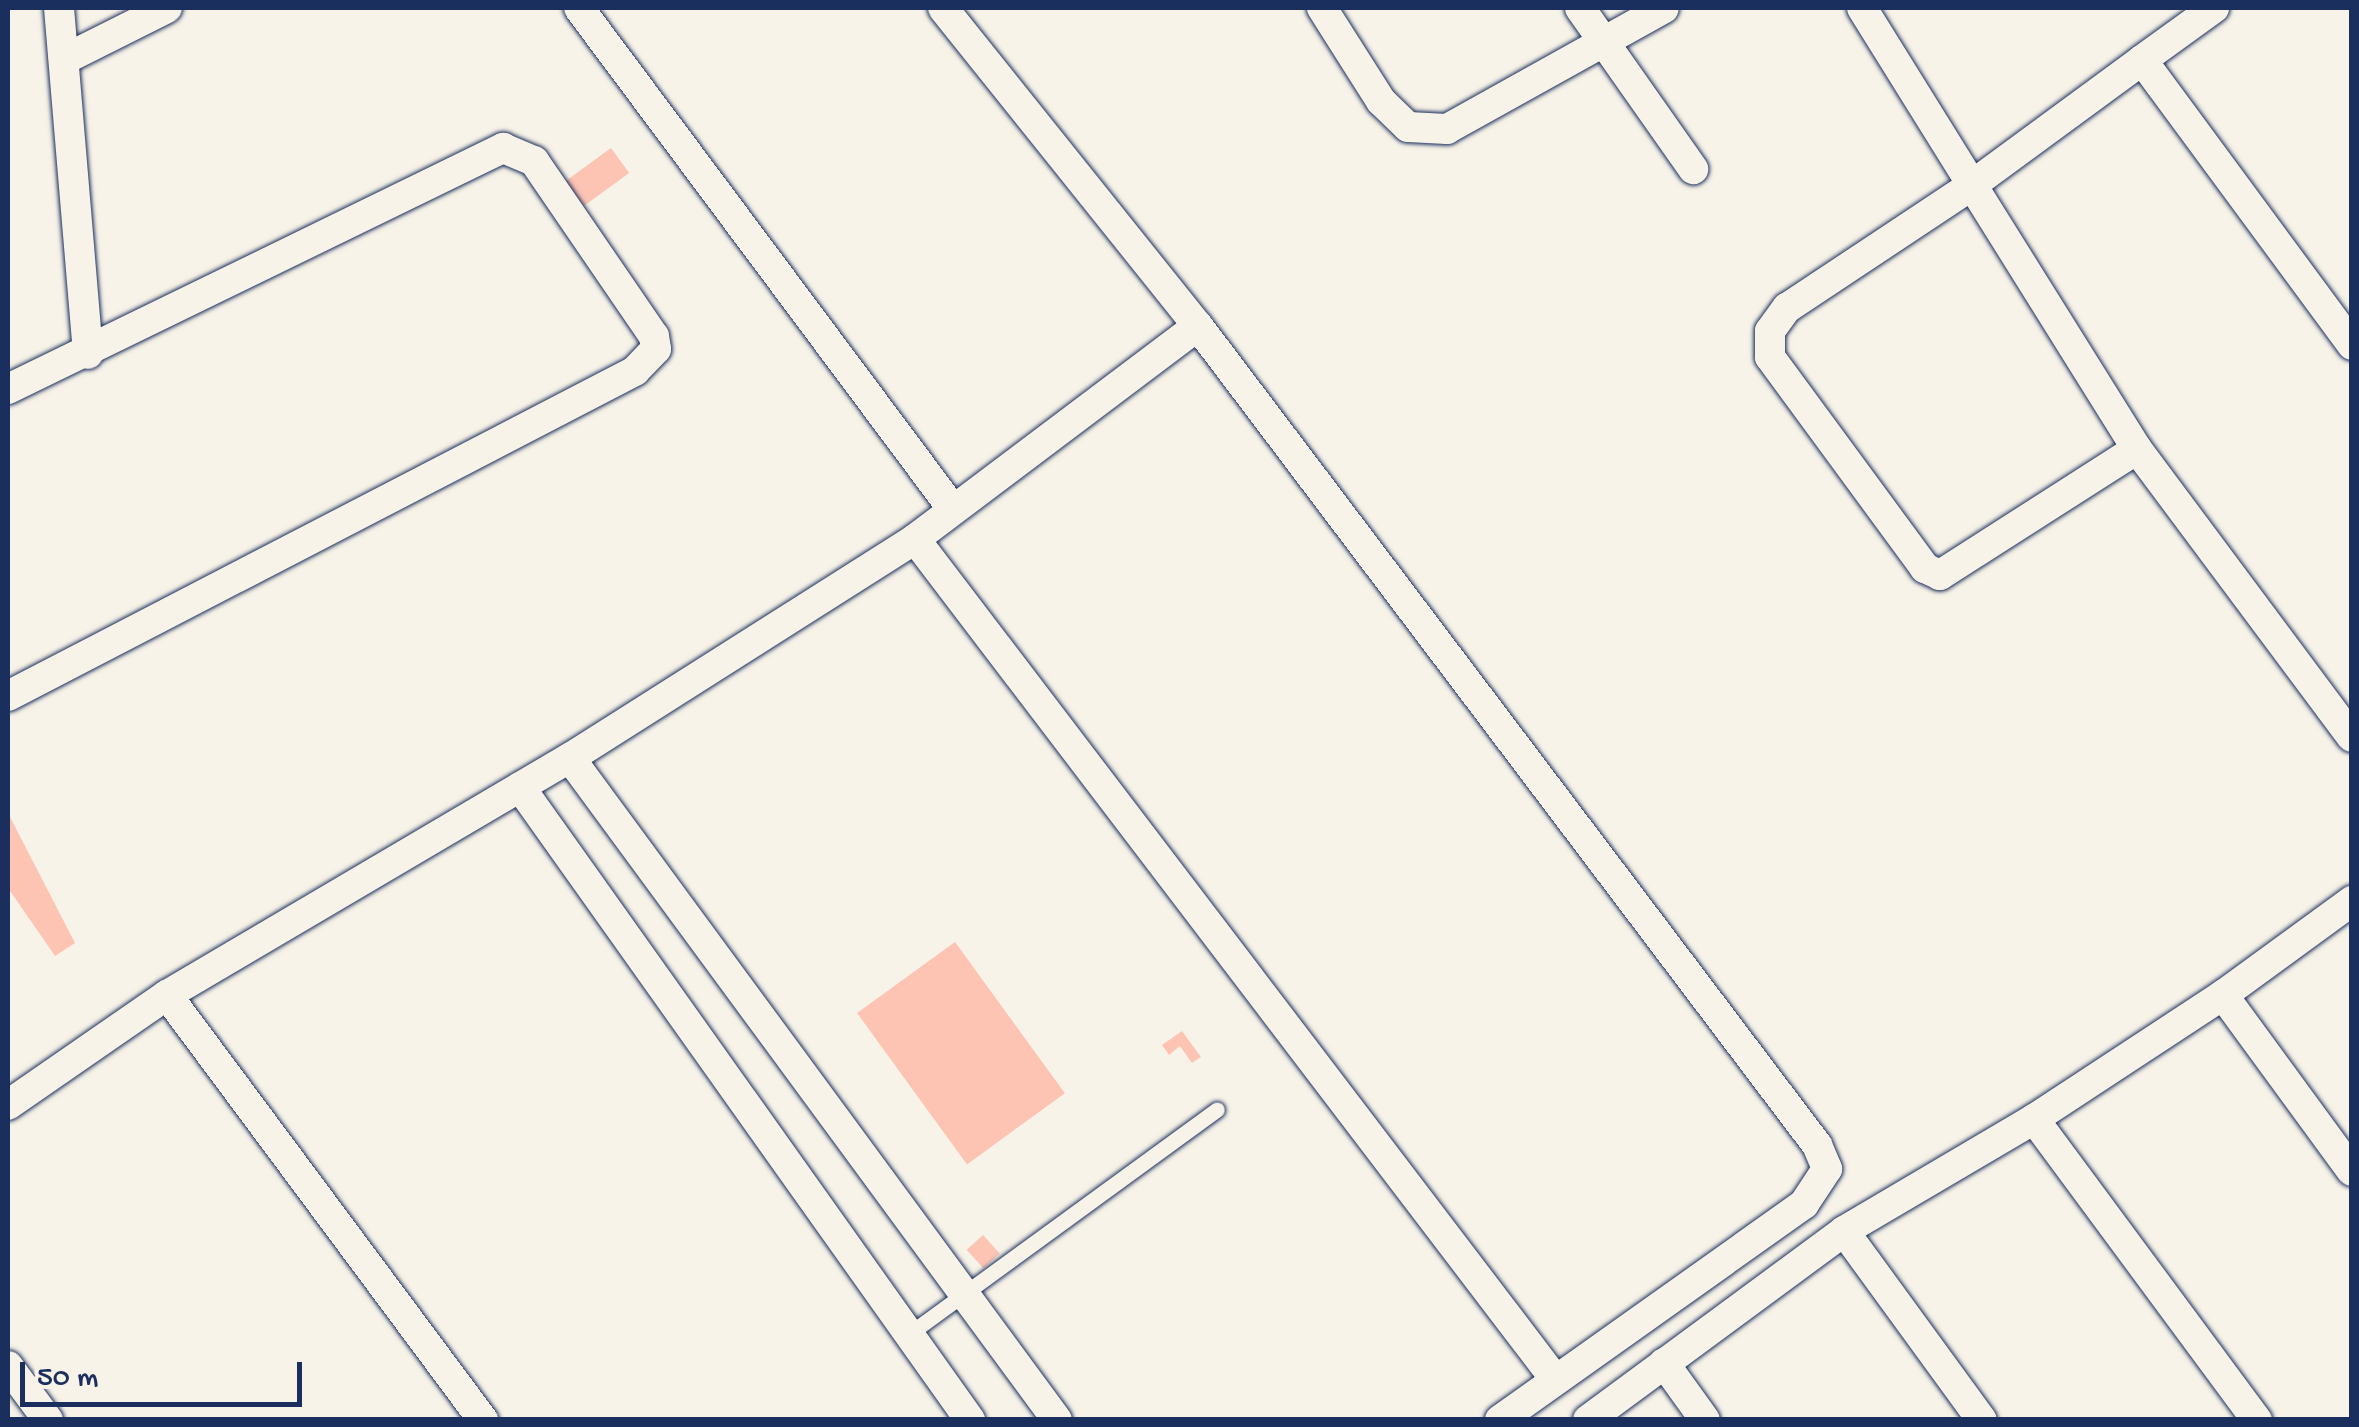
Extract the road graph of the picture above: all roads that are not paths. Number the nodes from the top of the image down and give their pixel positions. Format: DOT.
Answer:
graph roads {
  1 [pos="58,8"];
  2 [pos="167,8"];
  3 [pos="579,8"];
  4 [pos="944,8"];
  5 [pos="1322,8"];
  6 [pos="1580,8"];
  7 [pos="1664,8"];
  8 [pos="1862,8"];
  9 [pos="2214,8"];
  10 [pos="1602,44"];
  11 [pos="65,59"];
  12 [pos="2142,60"];
  13 [pos="1692,169"];
  14 [pos="1972,185"];
  15 [pos="1198,326"];
  16 [pos="2352,346"];
  17 [pos="88,354"];
  18 [pos="8,390"];
  19 [pos="2136,449"];
  20 [pos="952,508"];
  21 [pos="914,539"];
  22 [pos="8,696"];
  23 [pos="2352,736"];
  24 [pos="570,758"];
  25 [pos="520,787"];
  26 [pos="2352,901"];
  27 [pos="167,995"];
  28 [pos="2224,995"];
  29 [pos="8,1105"];
  30 [pos="1217,1109"];
  31 [pos="2034,1120"];
  32 [pos="2352,1171"];
  33 [pos="1844,1231"];
  34 [pos="964,1293"];
  35 [pos="909,1334"];
  36 [pos="1664,1363"];
  37 [pos="8,1366"];
  38 [pos="1555,1379"];
  39 [pos="48,1420"];
  40 [pos="483,1420"];
  41 [pos="970,1420"];
  42 [pos="1057,1420"];
  43 [pos="1500,1420"];
  44 [pos="1588,1420"];
  45 [pos="1705,1420"];
  46 [pos="1982,1420"];
  47 [pos="2257,1420"];
  1 -- 11 [label="street"];
  2 -- 11 [label="street"];
  3 -- 20 [label="street"];
  4 -- 15 [label="street"];
  5 -- 10 [label="street"];
  6 -- 10 [label="street"];
  7 -- 10 [label="street"];
  8 -- 14 [label="street"];
  9 -- 12 [label="street"];
  10 -- 13 [label="street"];
  11 -- 17 [label="street"];
  12 -- 14 [label="street"];
  12 -- 16 [label="street"];
  14 -- 19 [label="street"];
  14 -- 19 [label="street"];
  15 -- 20 [label="street"];
  15 -- 38 [label="street"];
  17 -- 18 [label="street"];
  17 -- 22 [label="street"];
  19 -- 23 [label="street"];
  20 -- 21 [label="street"];
  21 -- 24 [label="street"];
  21 -- 38 [label="street"];
  24 -- 25 [label="street"];
  24 -- 34 [label="street"];
  25 -- 27 [label="street"];
  25 -- 35 [label="street"];
  26 -- 28 [label="street"];
  27 -- 29 [label="street"];
  27 -- 40 [label="street"];
  28 -- 31 [label="street"];
  28 -- 32 [label="street"];
  30 -- 34 [label="lane"];
  31 -- 33 [label="street"];
  31 -- 47 [label="street"];
  33 -- 36 [label="street"];
  33 -- 46 [label="street"];
  34 -- 35 [label="lane"];
  34 -- 42 [label="street"];
  35 -- 41 [label="street"];
  36 -- 44 [label="street"];
  36 -- 45 [label="street"];
  37 -- 39 [label="street"];
  38 -- 43 [label="street"];
}
